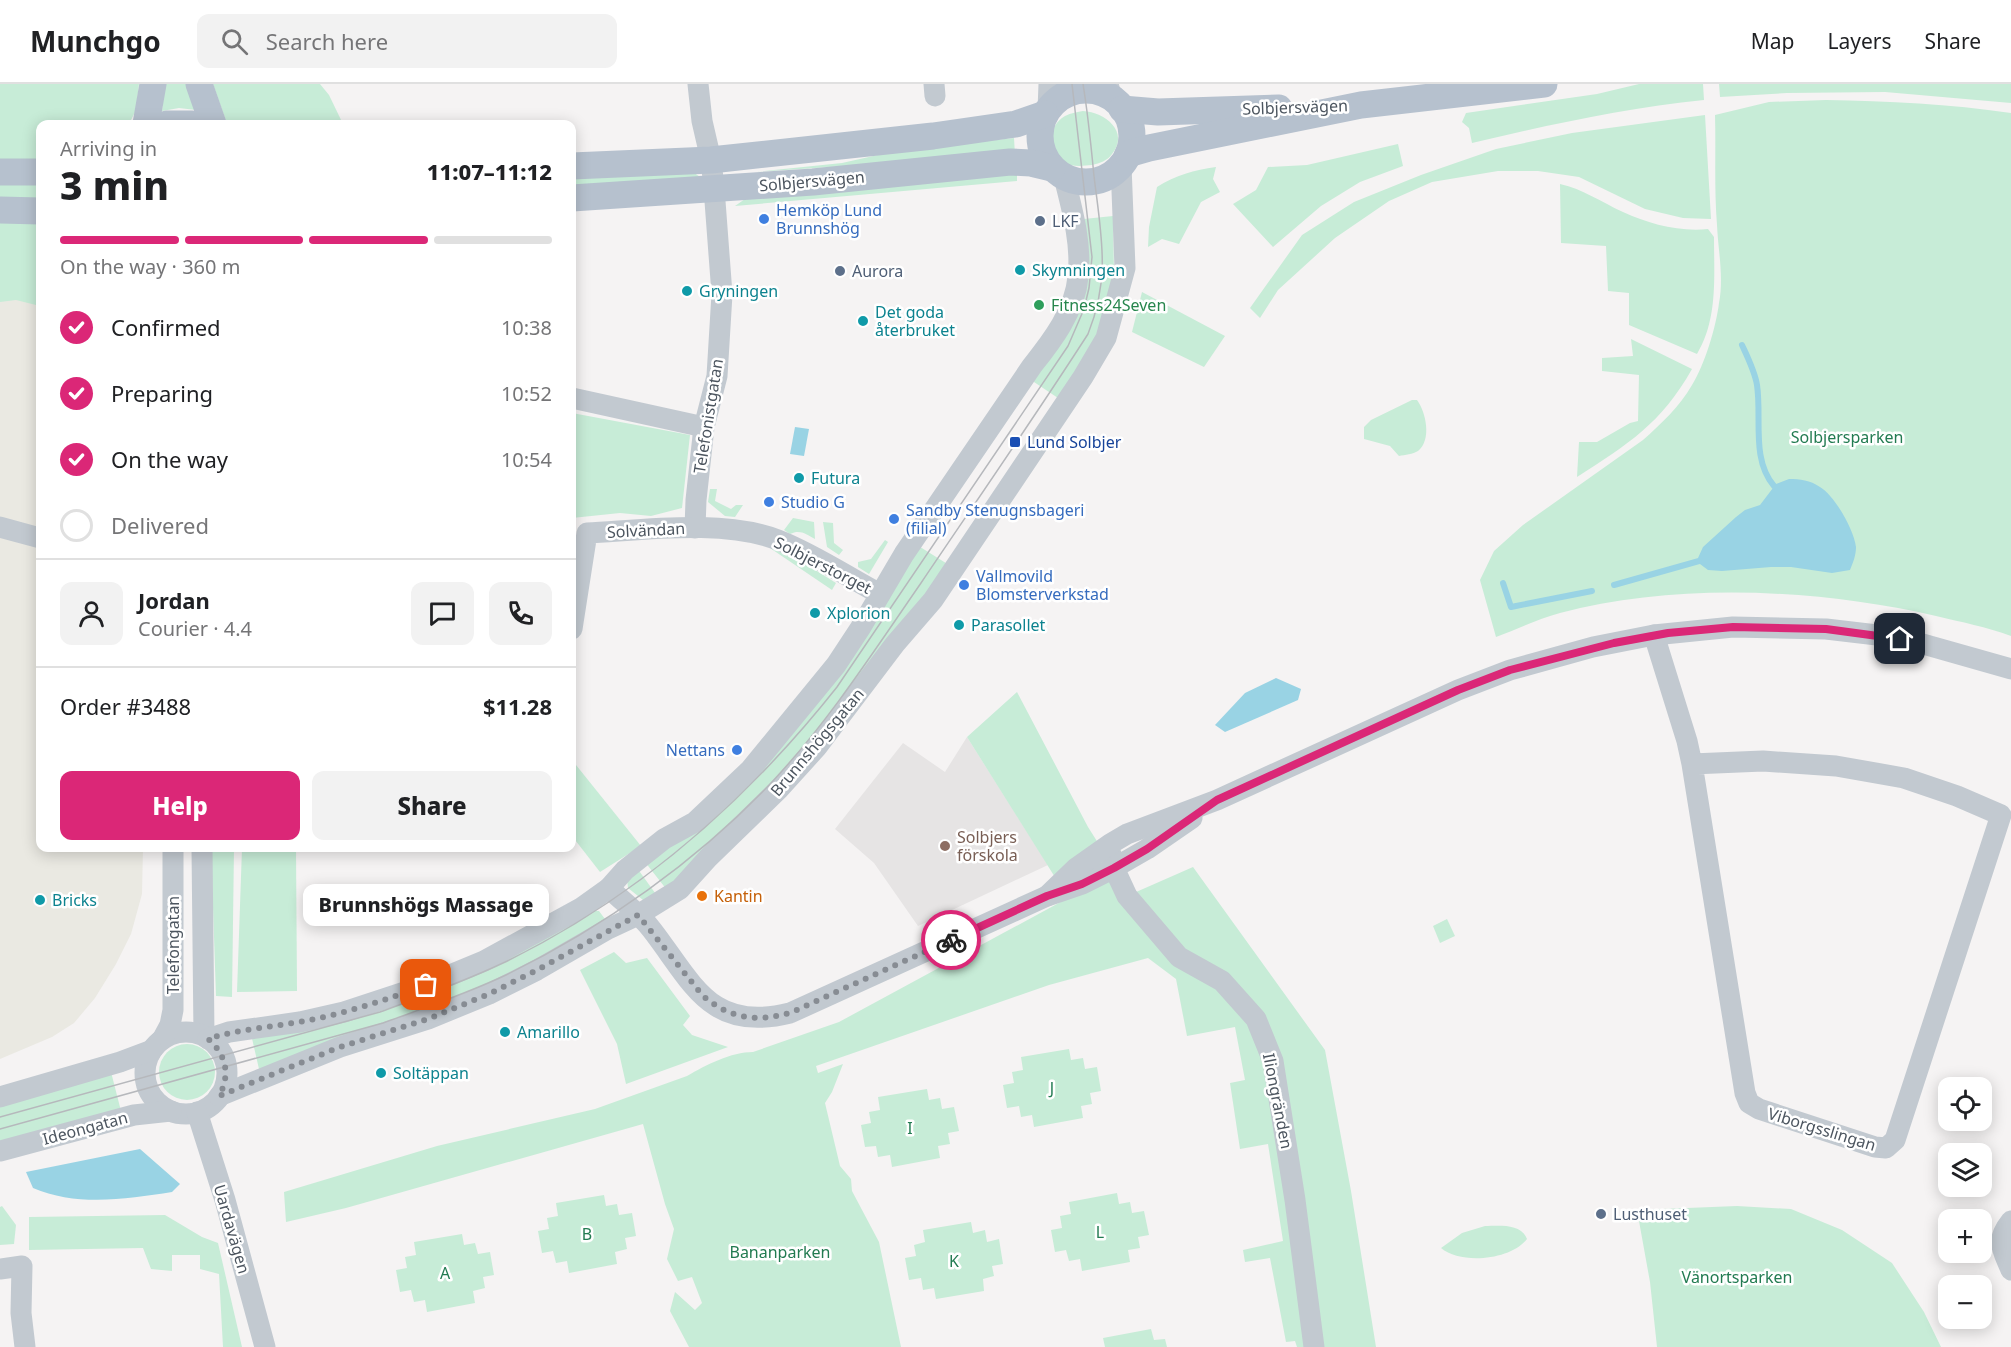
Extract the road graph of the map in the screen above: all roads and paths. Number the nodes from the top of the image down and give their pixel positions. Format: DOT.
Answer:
graph roads {
  1 [pos="153,84"];
  2 [pos="199,84"];
  3 [pos="698,84"];
  4 [pos="1534,85"];
  5 [pos="1114,97"];
  6 [pos="1047,102"];
  7 [pos="1361,105"];
  8 [pos="147,120"];
  9 [pos="212,120"];
  10 [pos="711,160"];
  11 [pos="1124,160"];
  12 [pos="576,166"];
  13 [pos="0,172"];
  14 [pos="36,172"];
  15 [pos="1058,172"];
  16 [pos="714,188"];
  17 [pos="576,198"];
  18 [pos="0,210"];
  19 [pos="36,211"];
  20 [pos="576,399"];
  21 [pos="704,427"];
  22 [pos="0,527"];
  23 [pos="695,528"];
  24 [pos="36,537"];
  25 [pos="880,594"];
  26 [pos="576,603"];
  27 [pos="1654,635"];
  28 [pos="2011,669"];
  29 [pos="1692,764"];
  30 [pos="1217,800"];
  31 [pos="2006,817"];
  32 [pos="1110,844"];
  33 [pos="173,852"];
  34 [pos="202,852"];
  35 [pos="1114,868"];
  36 [pos="609,888"];
  37 [pos="1047,896"];
  38 [pos="638,915"];
  39 [pos="206,1037"];
  40 [pos="157,1045"];
  41 [pos="219,1096"];
  42 [pos="0,1097"];
  43 [pos="171,1111"];
  44 [pos="197,1112"];
  45 [pos="0,1151"];
  46 [pos="2011,1221"];
  47 [pos="0,1269"];
  48 [pos="2011,1270"];
  49 [pos="25,1347"];
  50 [pos="264,1347"];
  51 [pos="1314,1347"];
  1 -- 8 [label="main road"];
  2 -- 9 [label="main road"];
  3 -- 10 [label="street, Telefonistgatan"];
  4 -- 7 [label="main road, Solbjersvägen"];
  5 -- 6 [label="main road, Solbjersvägen"];
  5 -- 7 [label="main road, Solbjersvägen"];
  5 -- 11 [label="main road"];
  6 -- 10 [label="main road, Solbjersvägen"];
  6 -- 15 [label="main road"];
  7 -- 11 [label="main road, Solbjersvägen"];
  10 -- 12 [label="main road, Solbjersvägen"];
  10 -- 16 [label="street, Telefonistgatan"];
  11 -- 15 [label="main road, Solbjersvägen"];
  11 -- 38 [label="street, Brunnshögsgatan"];
  13 -- 14 [label="main road"];
  15 -- 16 [label="main road, Solbjersvägen"];
  15 -- 25 [label="street, Brunnshögsgatan"];
  16 -- 17 [label="main road, Solbjersvägen"];
  16 -- 21 [label="street, Telefonistgatan"];
  18 -- 19 [label="main road"];
  20 -- 21 [label="street"];
  21 -- 23 [label="street, Telefonistgatan"];
  22 -- 24 [label="street"];
  23 -- 25 [label="street, Solbjerstorget"];
  23 -- 26 [label="street, Solvändan"];
  25 -- 36 [label="street, Brunnshögsgatan"];
  27 -- 28 [label="street"];
  27 -- 29 [label="street, Viborgsslingan"];
  27 -- 30 [label="street"];
  29 -- 31 [label="street, Viborgsslingan"];
  29 -- 31 [label="street, Viborgsslingan"];
  30 -- 32 [label="street"];
  30 -- 35 [label="street"];
  32 -- 35 [label="street, Iliongränden"];
  32 -- 37 [label="street"];
  33 -- 40 [label="street, Telefongatan"];
  34 -- 39 [label="street, Telefongatan"];
  35 -- 37 [label="street"];
  35 -- 51 [label="street, Iliongränden"];
  36 -- 38 [label="street"];
  36 -- 39 [label="street, Brunnshögsgatan"];
  37 -- 38 [label="street"];
  38 -- 41 [label="street, Brunnshögsgatan"];
  39 -- 40 [label="street"];
  39 -- 41 [label="street"];
  40 -- 42 [label="street"];
  40 -- 43 [label="street"];
  41 -- 44 [label="street"];
  43 -- 44 [label="street"];
  43 -- 45 [label="street, Ideongatan"];
  44 -- 50 [label="street, Uardavägen"];
  46 -- 48 [label="street"];
  47 -- 49 [label="street"];
}
